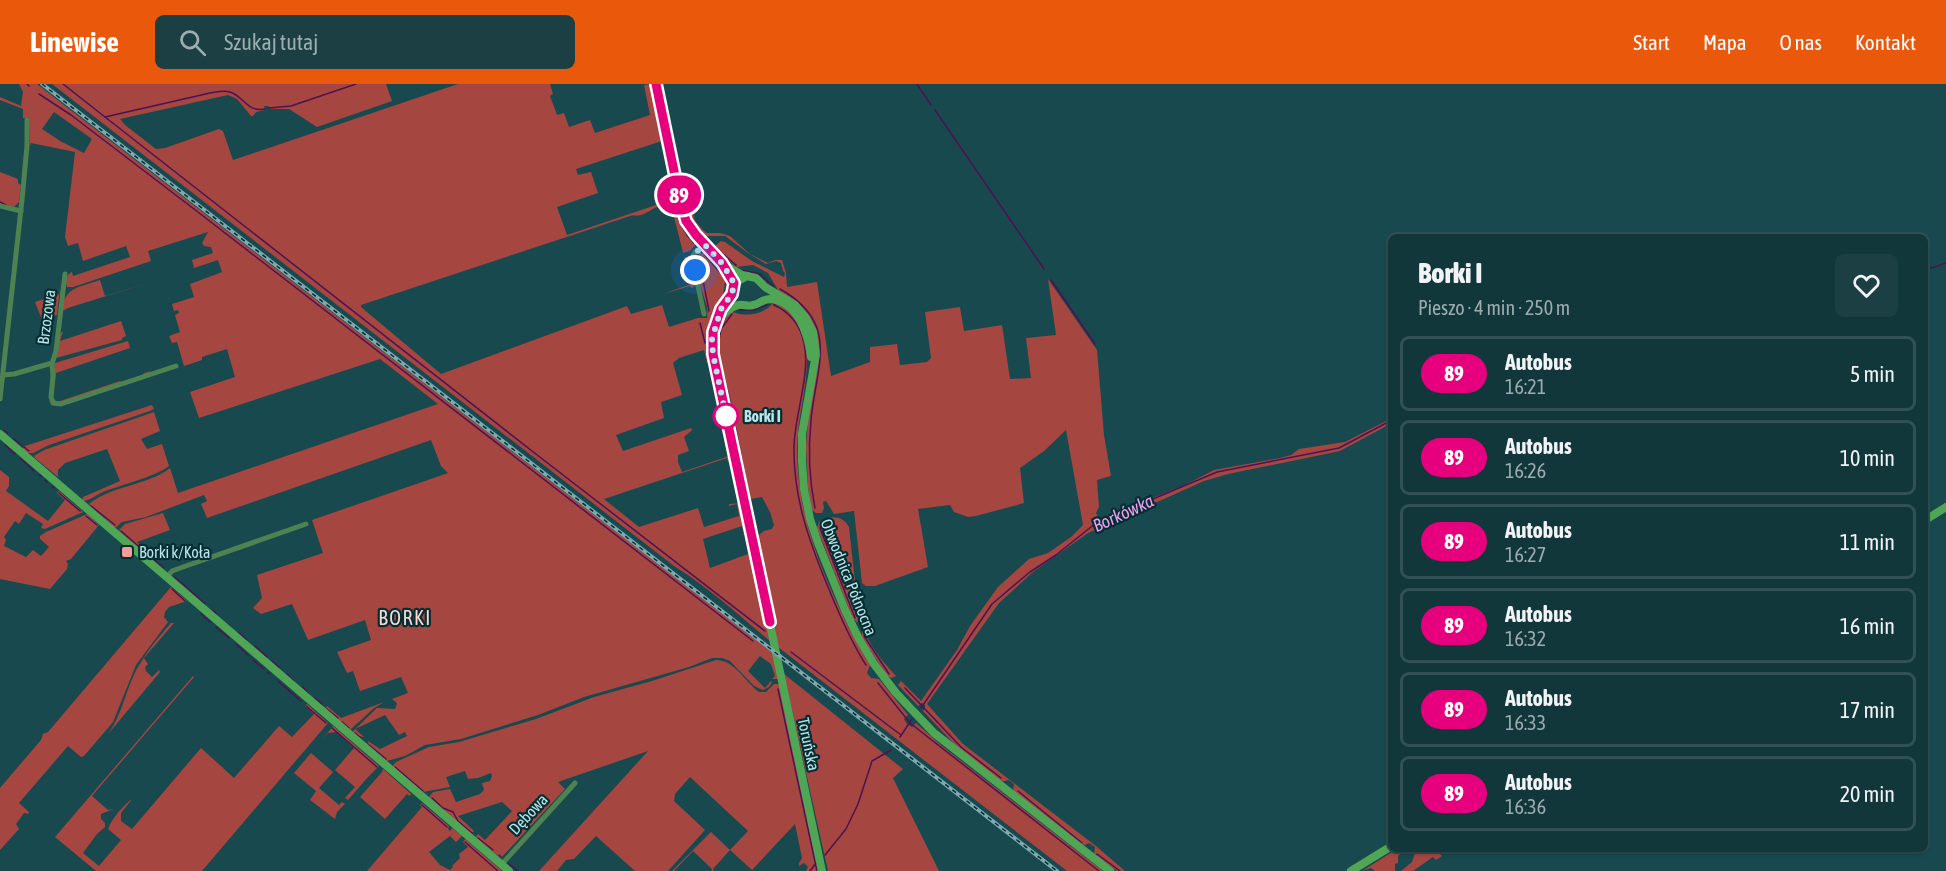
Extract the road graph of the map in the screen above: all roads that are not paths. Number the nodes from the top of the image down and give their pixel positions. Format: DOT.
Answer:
graph roads {
  1 [pos="656,84"];
  2 [pos="27,120"];
  3 [pos="0,207"];
  4 [pos="21,212"];
  5 [pos="705,245"];
  6 [pos="722,263"];
  7 [pos="65,274"];
  8 [pos="747,276"];
  9 [pos="762,283"];
  10 [pos="734,289"];
  11 [pos="760,302"];
  12 [pos="743,305"];
  13 [pos="704,314"];
  14 [pos="719,318"];
  15 [pos="52,363"];
  16 [pos="813,363"];
  17 [pos="176,366"];
  18 [pos="3,375"];
  19 [pos="0,399"];
  20 [pos="0,434"];
  21 [pos="1946,507"];
  22 [pos="1928,518"];
  23 [pos="306,524"];
  24 [pos="167,577"];
  25 [pos="575,783"];
  26 [pos="1388,848"];
  27 [pos="502,864"];
  28 [pos="509,871"];
  29 [pos="822,871"];
  30 [pos="1110,871"];
  31 [pos="1351,871"];
  1 -- 5 [label="street"];
  2 -- 4 [label="street"];
  3 -- 4 [label="street"];
  4 -- 18 [label="street"];
  5 -- 6 [label="street"];
  5 -- 13 [label="street"];
  6 -- 8 [label="street"];
  6 -- 10 [label="street"];
  7 -- 15 [label="street, Brzozowa"];
  8 -- 9 [label="street"];
  8 -- 10 [label="street"];
  9 -- 11 [label="street"];
  9 -- 16 [label="street, Obwodnica Północna"];
  10 -- 12 [label="street"];
  10 -- 14 [label="street, Toruńska"];
  11 -- 12 [label="street"];
  11 -- 16 [label="street, Obwodnica Północna"];
  12 -- 14 [label="street"];
  14 -- 29 [label="street, Toruńska"];
  15 -- 17 [label="street, Brzozowa"];
  15 -- 18 [label="street, Brzozowa"];
  16 -- 30 [label="street, Obwodnica Północna"];
  18 -- 19 [label="street"];
  20 -- 24 [label="street"];
  21 -- 22 [label="street"];
  23 -- 24 [label="street"];
  24 -- 27 [label="street"];
  25 -- 27 [label="street, Dębowa"];
  26 -- 31 [label="street"];
  27 -- 28 [label="street"];
}
